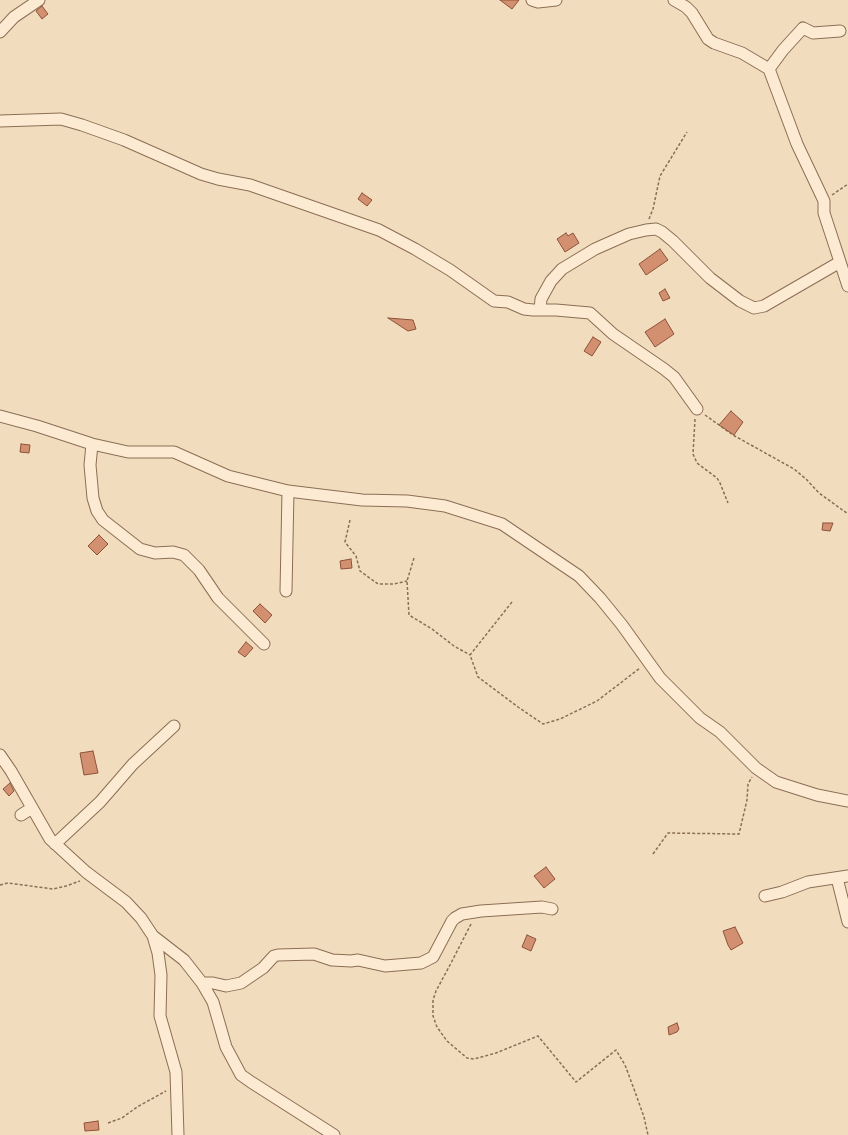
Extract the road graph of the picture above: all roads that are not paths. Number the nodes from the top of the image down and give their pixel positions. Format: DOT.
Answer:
graph roads {
  1 [pos="39,0"];
  2 [pos="532,0"];
  3 [pos="556,0"];
  4 [pos="674,0"];
  5 [pos="840,31"];
  6 [pos="0,32"];
  7 [pos="769,70"];
  8 [pos="0,121"];
  9 [pos="840,262"];
  10 [pos="848,286"];
  11 [pos="540,310"];
  12 [pos="697,409"];
  13 [pos="0,416"];
  14 [pos="92,444"];
  15 [pos="288,491"];
  16 [pos="286,591"];
  17 [pos="264,644"];
  18 [pos="174,726"];
  19 [pos="0,755"];
  20 [pos="848,800"];
  21 [pos="32,808"];
  22 [pos="21,815"];
  23 [pos="55,844"];
  24 [pos="848,876"];
  25 [pos="837,878"];
  26 [pos="765,896"];
  27 [pos="552,909"];
  28 [pos="848,922"];
  29 [pos="153,936"];
  30 [pos="202,983"];
  31 [pos="178,1135"];
  32 [pos="334,1135"];
  1 -- 6 [label="street"];
  2 -- 3 [label="street"];
  4 -- 7 [label="street"];
  5 -- 7 [label="street"];
  7 -- 9 [label="street"];
  8 -- 11 [label="street"];
  9 -- 10 [label="street"];
  9 -- 11 [label="street"];
  11 -- 12 [label="street"];
  13 -- 14 [label="street"];
  14 -- 15 [label="street"];
  14 -- 17 [label="street"];
  15 -- 16 [label="street"];
  15 -- 20 [label="street"];
  18 -- 23 [label="street"];
  19 -- 21 [label="street"];
  21 -- 22 [label="street"];
  21 -- 23 [label="street"];
  23 -- 29 [label="street"];
  24 -- 25 [label="street"];
  25 -- 26 [label="street"];
  25 -- 28 [label="street"];
  27 -- 30 [label="street"];
  29 -- 30 [label="street"];
  29 -- 31 [label="street"];
  30 -- 32 [label="street"];
}
